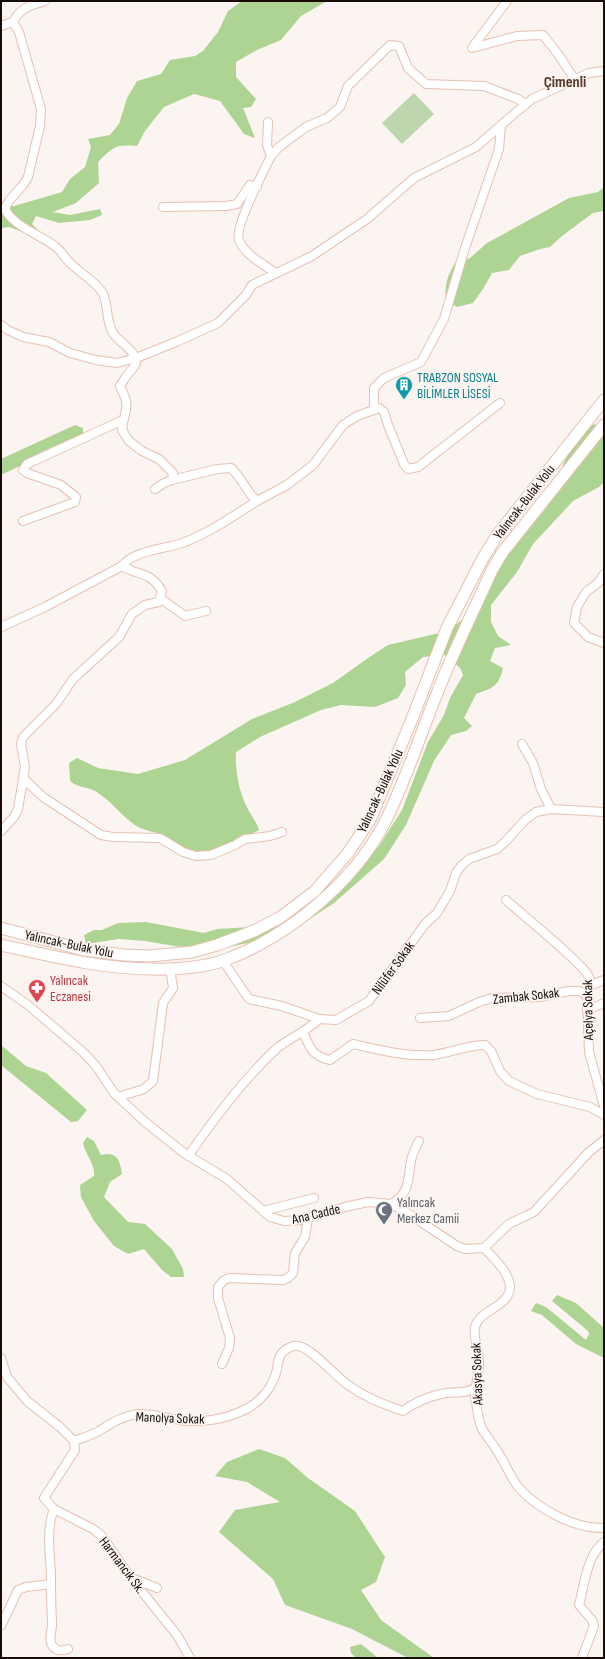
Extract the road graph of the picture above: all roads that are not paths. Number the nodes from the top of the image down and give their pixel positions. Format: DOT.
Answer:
graph roads {
  1 [pos="45,1"];
  2 [pos="507,1"];
  3 [pos="13,22"];
  4 [pos="1,26"];
  5 [pos="604,71"];
  6 [pos="575,80"];
  7 [pos="526,104"];
  8 [pos="268,122"];
  9 [pos="501,126"];
  10 [pos="270,156"];
  11 [pos="257,187"];
  12 [pos="163,207"];
  13 [pos="276,273"];
  14 [pos="1,325"];
  15 [pos="136,358"];
  16 [pos="604,400"];
  17 [pos="500,403"];
  18 [pos="374,410"];
  19 [pos="124,420"];
  20 [pos="604,425"];
  21 [pos="172,480"];
  22 [pos="155,489"];
  23 [pos="257,502"];
  24 [pos="23,521"];
  25 [pos="122,566"];
  26 [pos="604,574"];
  27 [pos="160,598"];
  28 [pos="206,611"];
  29 [pos="1,627"];
  30 [pos="604,643"];
  31 [pos="522,744"];
  32 [pos="24,779"];
  33 [pos="551,809"];
  34 [pos="604,812"];
  35 [pos="1,831"];
  36 [pos="282,832"];
  37 [pos="506,900"];
  38 [pos="1,928"];
  39 [pos="1,945"];
  40 [pos="223,961"];
  41 [pos="170,968"];
  42 [pos="604,980"];
  43 [pos="1,986"];
  44 [pos="589,986"];
  45 [pos="586,995"];
  46 [pos="604,1003"];
  47 [pos="587,1010"];
  48 [pos="420,1018"];
  49 [pos="319,1019"];
  50 [pos="303,1032"];
  51 [pos="118,1097"];
  52 [pos="604,1106"];
  53 [pos="604,1115"];
  54 [pos="419,1140"];
  55 [pos="604,1140"];
  56 [pos="188,1156"];
  57 [pos="314,1198"];
  58 [pos="391,1204"];
  59 [pos="263,1211"];
  60 [pos="308,1218"];
  61 [pos="484,1248"];
  62 [pos="1,1358"];
  63 [pos="222,1364"];
  64 [pos="475,1388"];
  65 [pos="74,1441"];
  66 [pos="54,1509"];
  67 [pos="604,1528"];
  68 [pos="604,1542"];
  69 [pos="131,1578"];
  70 [pos="51,1584"];
  71 [pos="157,1588"];
  72 [pos="1,1626"];
  73 [pos="68,1649"];
  74 [pos="190,1658"];
  75 [pos="582,1658"];
  1 -- 3 [label="street"];
  2 -- 6 [label="street"];
  3 -- 4 [label="street"];
  3 -- 15 [label="street"];
  5 -- 6 [label="street"];
  6 -- 7 [label="street"];
  7 -- 9 [label="street"];
  7 -- 10 [label="street"];
  8 -- 10 [label="street"];
  9 -- 13 [label="street"];
  9 -- 18 [label="street"];
  10 -- 11 [label="street"];
  11 -- 12 [label="street"];
  11 -- 13 [label="street"];
  13 -- 15 [label="street"];
  14 -- 15 [label="street"];
  15 -- 19 [label="street"];
  16 -- 38 [label="main road, Yalıncak-Bulak Yolu"];
  17 -- 18 [label="street"];
  18 -- 23 [label="street"];
  19 -- 21 [label="street"];
  19 -- 24 [label="street"];
  20 -- 40 [label="main road, Yalıncak-Bulak Yolu"];
  21 -- 22 [label="street"];
  21 -- 23 [label="street"];
  23 -- 25 [label="street"];
  25 -- 27 [label="street"];
  25 -- 29 [label="street"];
  26 -- 30 [label="street"];
  27 -- 28 [label="street"];
  27 -- 32 [label="street"];
  31 -- 33 [label="street"];
  32 -- 35 [label="street"];
  32 -- 36 [label="street"];
  33 -- 34 [label="street, Nilüfer Sokak"];
  33 -- 49 [label="street, Nilüfer Sokak"];
  37 -- 44 [label="street, Açelya Sokak"];
  39 -- 41 [label="main road, Yalıncak-Bulak Yolu"];
  40 -- 41 [label="main road, Yalıncak-Bulak Yolu"];
  40 -- 49 [label="street"];
  41 -- 51 [label="street"];
  42 -- 44 [label="street"];
  43 -- 51 [label="street, Ana Cadde"];
  44 -- 45 [label="street, Açelya Sokak"];
  45 -- 47 [label="street, Açelya Sokak"];
  45 -- 48 [label="street, Zambak Sokak"];
  46 -- 47 [label="street"];
  47 -- 52 [label="street, Açelya Sokak"];
  49 -- 50 [label="street"];
  50 -- 53 [label="street"];
  50 -- 56 [label="street"];
  51 -- 56 [label="street, Ana Cadde"];
  54 -- 58 [label="street"];
  55 -- 61 [label="street"];
  56 -- 59 [label="street, Ana Cadde"];
  57 -- 59 [label="street"];
  58 -- 60 [label="street, Ana Cadde"];
  58 -- 61 [label="street, Ana Cadde"];
  59 -- 60 [label="street, Ana Cadde"];
  60 -- 63 [label="street"];
  61 -- 64 [label="street, Akasya Sokak"];
  62 -- 65 [label="street"];
  64 -- 65 [label="street, Manolya Sokak"];
  64 -- 67 [label="street, Akasya Sokak"];
  65 -- 66 [label="street"];
  66 -- 69 [label="street, Harmancık Sk."];
  66 -- 70 [label="street"];
  68 -- 75 [label="street"];
  69 -- 71 [label="street"];
  69 -- 74 [label="street, Harmancık Sk."];
  70 -- 72 [label="street"];
  70 -- 73 [label="street"];
}
